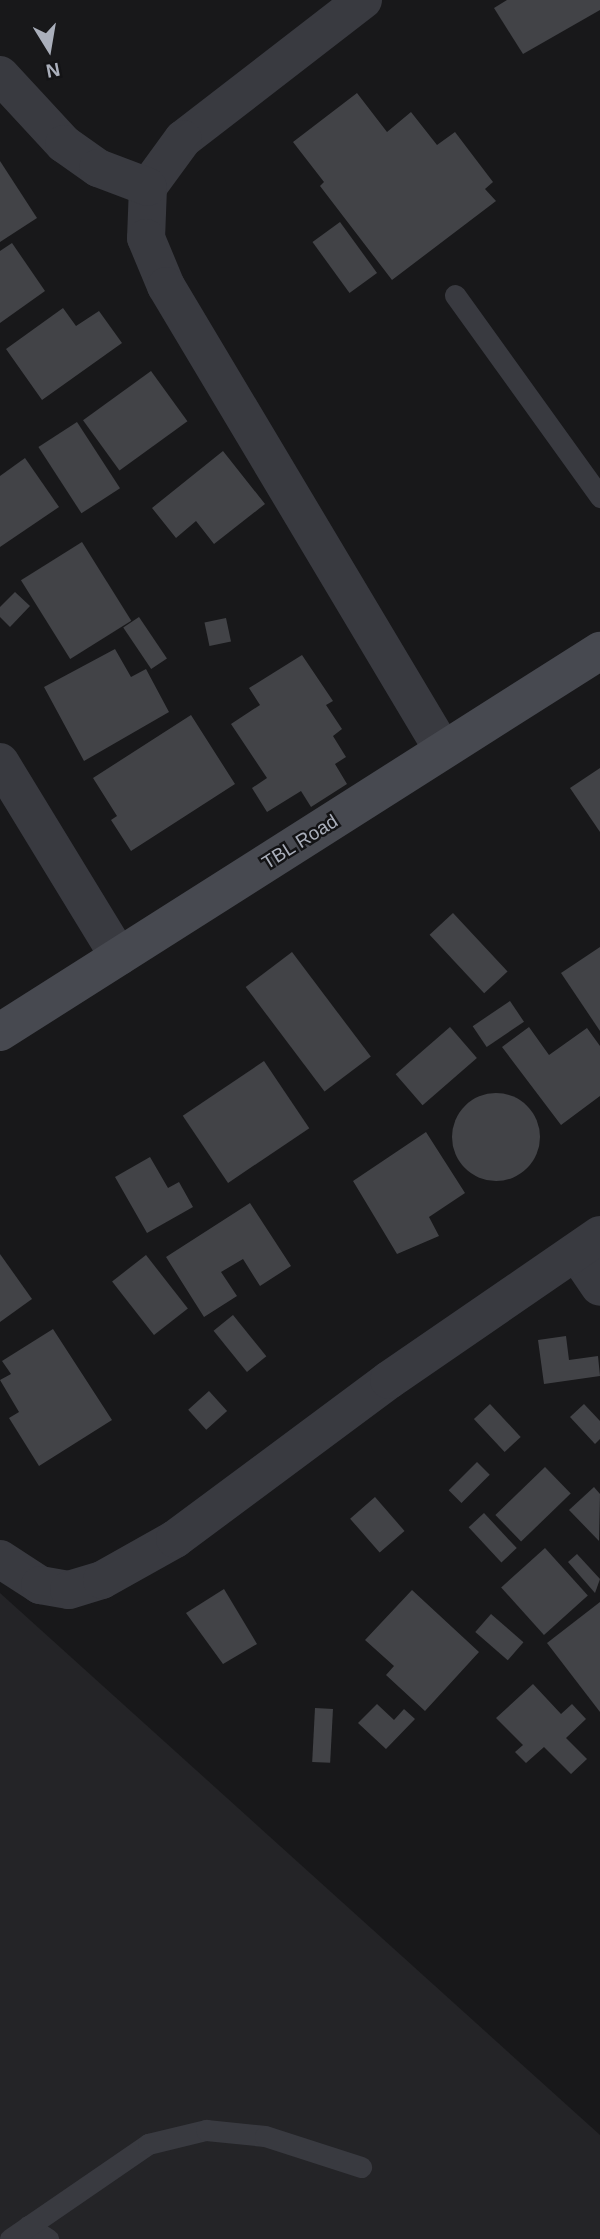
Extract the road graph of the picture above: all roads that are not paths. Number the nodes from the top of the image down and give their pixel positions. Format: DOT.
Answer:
graph roads {
  1 [pos="363,0"];
  2 [pos="0,75"];
  3 [pos="148,187"];
  4 [pos="455,295"];
  5 [pos="600,497"];
  6 [pos="600,652"];
  7 [pos="443,750"];
  8 [pos="0,762"];
  9 [pos="119,957"];
  10 [pos="0,1032"];
  11 [pos="588,1244"];
  12 [pos="600,1287"];
  13 [pos="0,1559"];
  14 [pos="360,2167"];
  15 [pos="28,2226"];
  16 [pos="10,2239"];
  17 [pos="48,2239"];
  1 -- 3 [label="street"];
  2 -- 3 [label="street"];
  3 -- 7 [label="street"];
  4 -- 5 [label="lane"];
  6 -- 7 [label="street, TBL Road"];
  7 -- 9 [label="street, TBL Road"];
  8 -- 9 [label="street"];
  9 -- 10 [label="street, TBL Road"];
  11 -- 12 [label="street"];
  11 -- 13 [label="street"];
  14 -- 15 [label="lane"];
  15 -- 16 [label="lane"];
  15 -- 17 [label="lane"];
}
